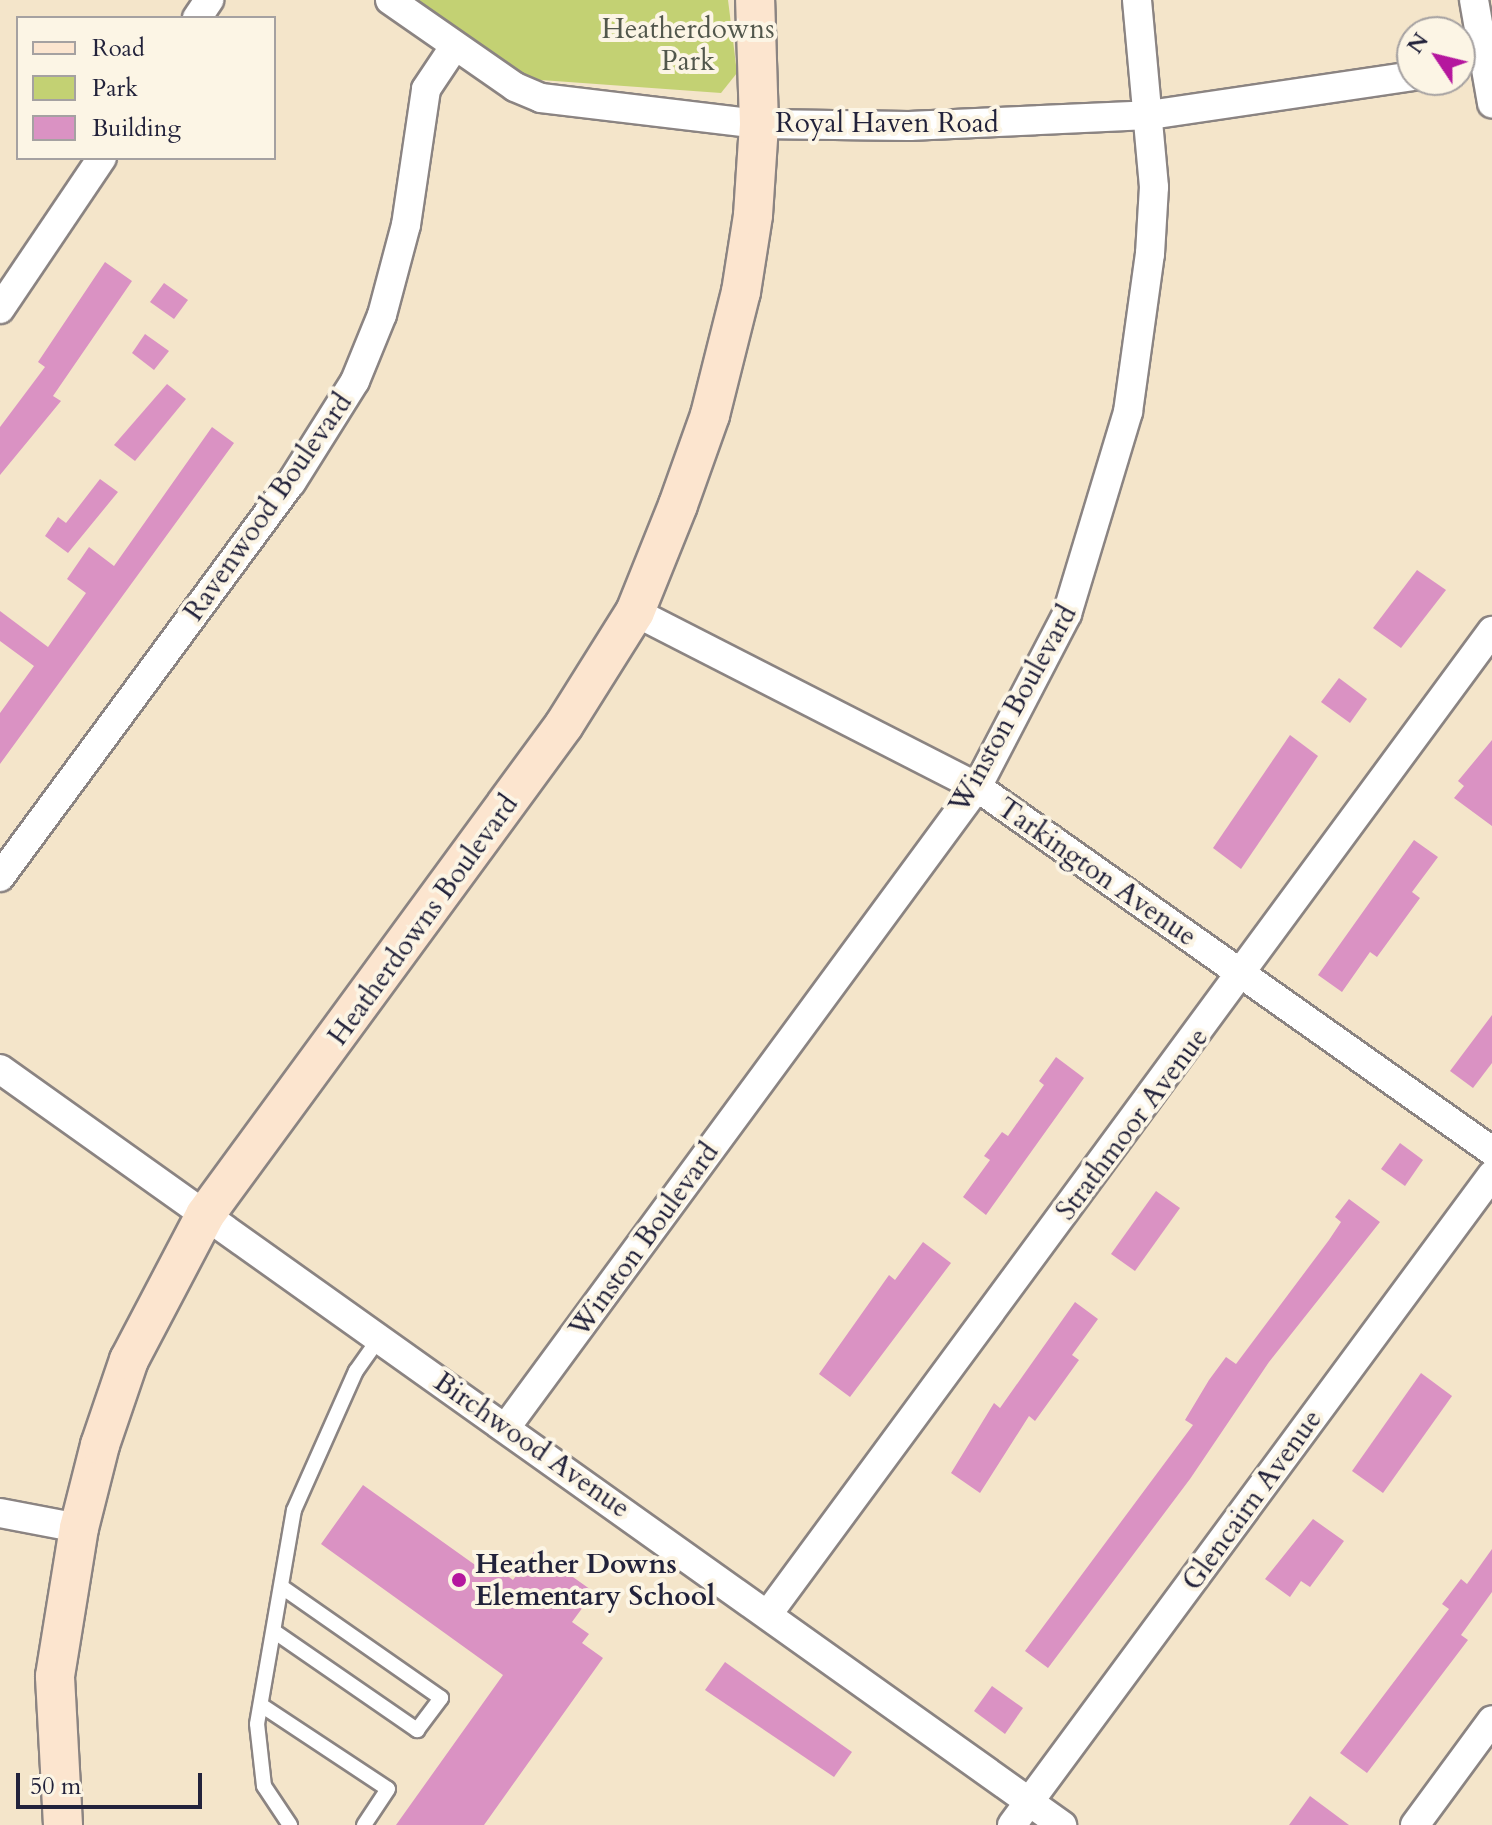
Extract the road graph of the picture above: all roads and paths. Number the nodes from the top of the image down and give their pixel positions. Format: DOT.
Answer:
graph roads {
  1 [pos="390,0"];
  2 [pos="755,0"];
  3 [pos="1137,0"];
  4 [pos="1474,0"];
  5 [pos="454,47"];
  6 [pos="1479,64"];
  7 [pos="1396,78"];
  8 [pos="1492,103"];
  9 [pos="1149,115"];
  10 [pos="759,124"];
  11 [pos="101,160"];
  12 [pos="0,309"];
  13 [pos="635,612"];
  14 [pos="1492,631"];
  15 [pos="977,787"];
  16 [pos="0,877"];
  17 [pos="1243,974"];
  18 [pos="0,1069"];
  19 [pos="1492,1151"];
  20 [pos="1492,1175"];
  21 [pos="205,1215"];
  22 [pos="380,1337"];
  23 [pos="507,1426"];
  24 [pos="0,1513"];
  25 [pos="79,1528"];
  26 [pos="282,1587"];
  27 [pos="768,1614"];
  28 [pos="275,1632"];
  29 [pos="261,1705"];
  30 [pos="1492,1720"];
  31 [pos="1029,1802"];
  32 [pos="63,1825"];
  33 [pos="290,1825"];
  34 [pos="364,1825"];
  35 [pos="1012,1825"];
  36 [pos="1062,1825"];
  37 [pos="1415,1825"];
  1 -- 5 [label="street, Royal Haven Road"];
  2 -- 10 [label="street, Heatherdowns Boulevard"];
  3 -- 9 [label="street, Winston Boulevard"];
  4 -- 6 [label="street"];
  5 -- 10 [label="street, Royal Haven Road"];
  5 -- 16 [label="street, Ravenwood Boulevard"];
  6 -- 8 [label="street"];
  7 -- 9 [label="street, Royal Haven Road"];
  9 -- 10 [label="street, Royal Haven Road"];
  9 -- 15 [label="street, Winston Boulevard"];
  10 -- 13 [label="street, Heatherdowns Boulevard"];
  11 -- 12 [label="street"];
  13 -- 15 [label="street, Tarkington Avenue"];
  13 -- 21 [label="street, Heatherdowns Boulevard"];
  14 -- 17 [label="street, Strathmoor Avenue"];
  15 -- 17 [label="street, Tarkington Avenue"];
  15 -- 23 [label="street, Winston Boulevard"];
  17 -- 19 [label="street, Tarkington Avenue"];
  17 -- 27 [label="street, Strathmoor Avenue"];
  18 -- 21 [label="street, Birchwood Avenue"];
  20 -- 31 [label="street, Glencairn Avenue"];
  21 -- 22 [label="street, Birchwood Avenue"];
  21 -- 25 [label="street, Heatherdowns Boulevard"];
  22 -- 23 [label="street, Birchwood Avenue"];
  22 -- 26 [label="lane"];
  23 -- 27 [label="street, Birchwood Avenue"];
  24 -- 25 [label="street"];
  25 -- 32 [label="street, Heatherdowns Boulevard"];
  26 -- 28 [label="lane"];
  26 -- 28 [label="lane"];
  27 -- 31 [label="street, Birchwood Avenue"];
  28 -- 29 [label="lane"];
  29 -- 33 [label="lane"];
  29 -- 34 [label="lane"];
  30 -- 37 [label="street"];
  31 -- 35 [label="street, Glencairn Avenue"];
  31 -- 36 [label="street, Birchwood Avenue"];
}
